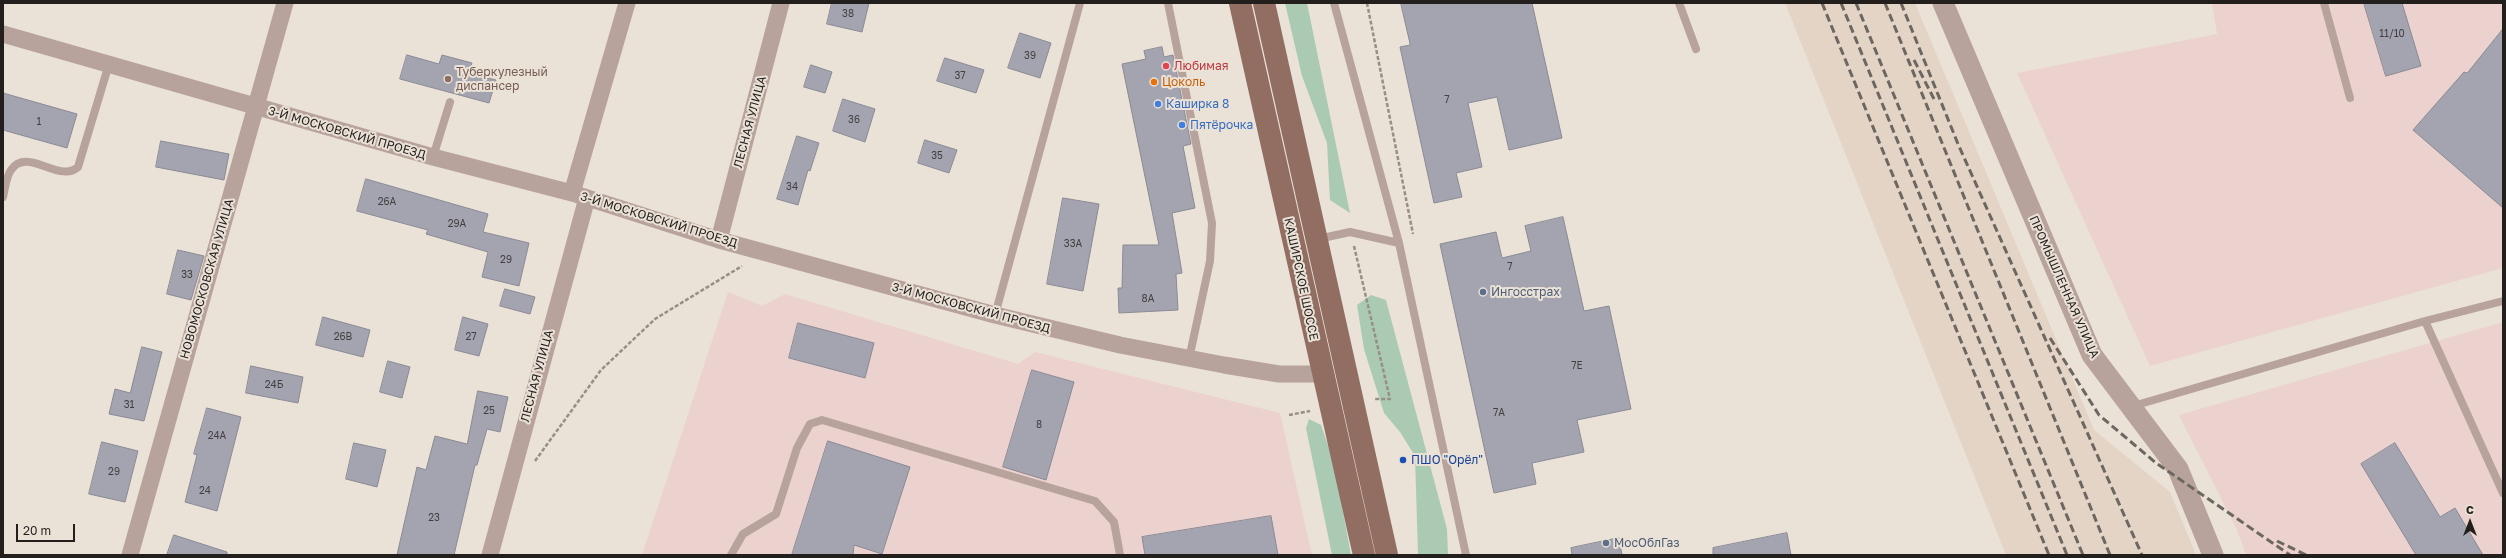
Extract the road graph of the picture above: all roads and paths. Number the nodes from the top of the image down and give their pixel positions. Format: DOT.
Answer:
graph roads {
  1 [pos="285,3"];
  2 [pos="627,3"];
  3 [pos="781,3"];
  4 [pos="1080,3"];
  5 [pos="1168,3"];
  6 [pos="1240,3"];
  7 [pos="1264,3"];
  8 [pos="1334,3"];
  9 [pos="1678,3"];
  10 [pos="1943,3"];
  11 [pos="2324,3"];
  12 [pos="3,34"];
  13 [pos="1696,49"];
  14 [pos="109,64"];
  15 [pos="2350,98"];
  16 [pos="450,102"];
  17 [pos="256,106"];
  18 [pos="433,157"];
  19 [pos="580,195"];
  20 [pos="3,197"];
  21 [pos="1350,232"];
  22 [pos="1315,239"];
  23 [pos="719,240"];
  24 [pos="1399,243"];
  25 [pos="764,252"];
  26 [pos="2503,302"];
  27 [pos="995,315"];
  28 [pos="2425,321"];
  29 [pos="1189,359"];
  30 [pos="1322,374"];
  31 [pos="1366,399"];
  32 [pos="2132,407"];
  33 [pos="1311,410"];
  34 [pos="1289,415"];
  35 [pos="532,466"];
  36 [pos="2503,493"];
  37 [pos="130,555"];
  38 [pos="490,555"];
  39 [pos="731,555"];
  40 [pos="1120,555"];
  41 [pos="1364,555"];
  42 [pos="1387,555"];
  43 [pos="1466,555"];
  44 [pos="2213,555"];
  1 -- 17 [label="street, НОВОМОСКОВСКАЯ УЛИЦА"];
  2 -- 19 [label="street, ЛЕСНАЯ УЛИЦА"];
  3 -- 23 [label="street, ЛЕСНАЯ УЛИЦА"];
  4 -- 27 [label="lane"];
  5 -- 29 [label="lane"];
  6 -- 30 [label="main road, КАШИРСКОЕ ШОССЕ"];
  7 -- 22 [label="main road, КАШИРСКОЕ ШОССЕ"];
  8 -- 24 [label="lane"];
  9 -- 13 [label="lane"];
  10 -- 32 [label="street, ПРОМЫШЛЕННАЯ УЛИЦА"];
  11 -- 15 [label="lane"];
  12 -- 14 [label="street, 3-Й МОСКОВСКИЙ ПРОЕЗД"];
  14 -- 17 [label="street, 3-Й МОСКОВСКИЙ ПРОЕЗД"];
  14 -- 20 [label="lane"];
  16 -- 18 [label="lane"];
  17 -- 18 [label="street, 3-Й МОСКОВСКИЙ ПРОЕЗД"];
  17 -- 37 [label="street, НОВОМОСКОВСКАЯ УЛИЦА"];
  18 -- 19 [label="street, 3-Й МОСКОВСКИЙ ПРОЕЗД"];
  19 -- 23 [label="street, 3-Й МОСКОВСКИЙ ПРОЕЗД"];
  19 -- 38 [label="street, ЛЕСНАЯ УЛИЦА"];
  21 -- 22 [label="lane"];
  21 -- 24 [label="lane"];
  21 -- 31 [label="path"];
  22 -- 42 [label="main road, КАШИРСКОЕ ШОССЕ"];
  23 -- 25 [label="street, 3-Й МОСКОВСКИЙ ПРОЕЗД"];
  24 -- 43 [label="lane"];
  25 -- 27 [label="street, 3-Й МОСКОВСКИЙ ПРОЕЗД"];
  25 -- 35 [label="path"];
  26 -- 28 [label="lane"];
  27 -- 29 [label="street, 3-Й МОСКОВСКИЙ ПРОЕЗД"];
  28 -- 32 [label="lane"];
  28 -- 36 [label="lane"];
  29 -- 30 [label="street, 3-Й МОСКОВСКИЙ ПРОЕЗД"];
  30 -- 41 [label="main road, КАШИРСКОЕ ШОССЕ"];
  32 -- 44 [label="street, ПРОМЫШЛЕННАЯ УЛИЦА"];
  33 -- 34 [label="path"];
  39 -- 40 [label="lane"];
}
